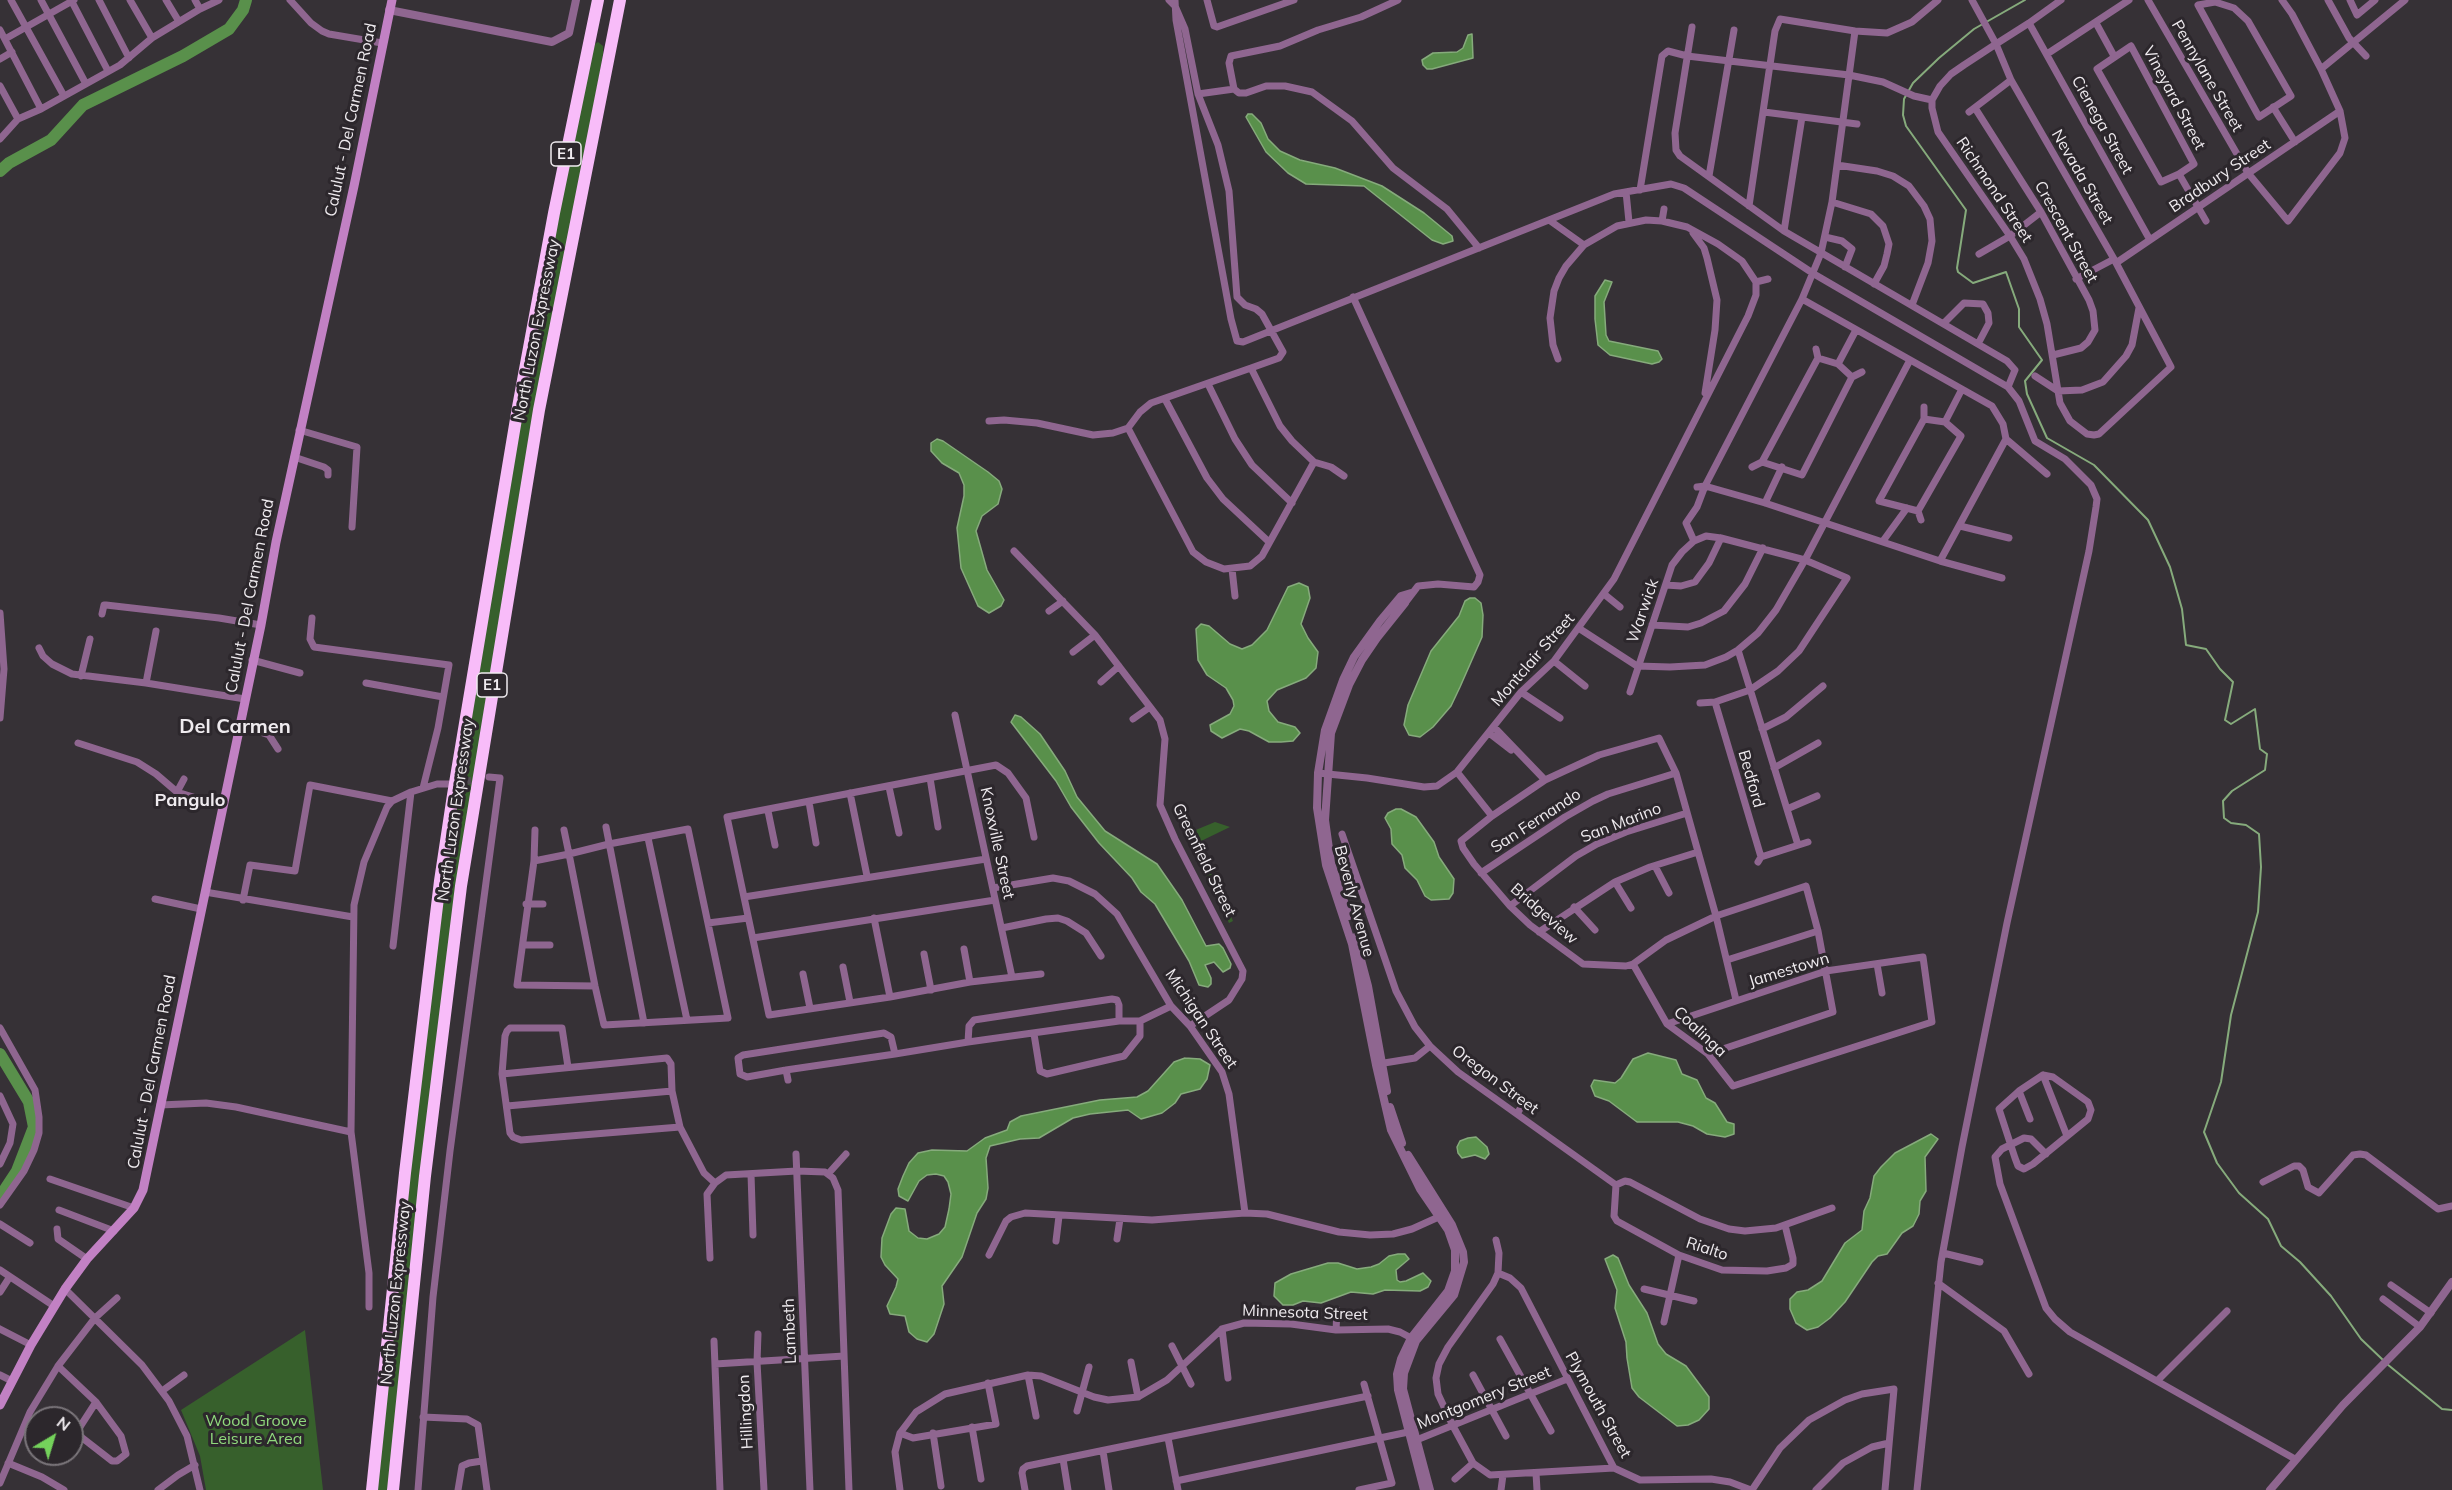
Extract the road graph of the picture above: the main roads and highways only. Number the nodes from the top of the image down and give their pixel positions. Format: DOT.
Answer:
graph roads {
  1 [pos="392,0"];
  2 [pos="598,0"];
  3 [pos="620,0"];
  4 [pos="0,1405"];
  5 [pos="372,1490"];
  6 [pos="393,1490"];
  1 -- 4 [label="main road, Calulut - Del Carmen Road"];
  2 -- 5 [label="highway, North Luzon Expressway / E1"];
  3 -- 6 [label="highway, North Luzon Expressway / E1"];
}
